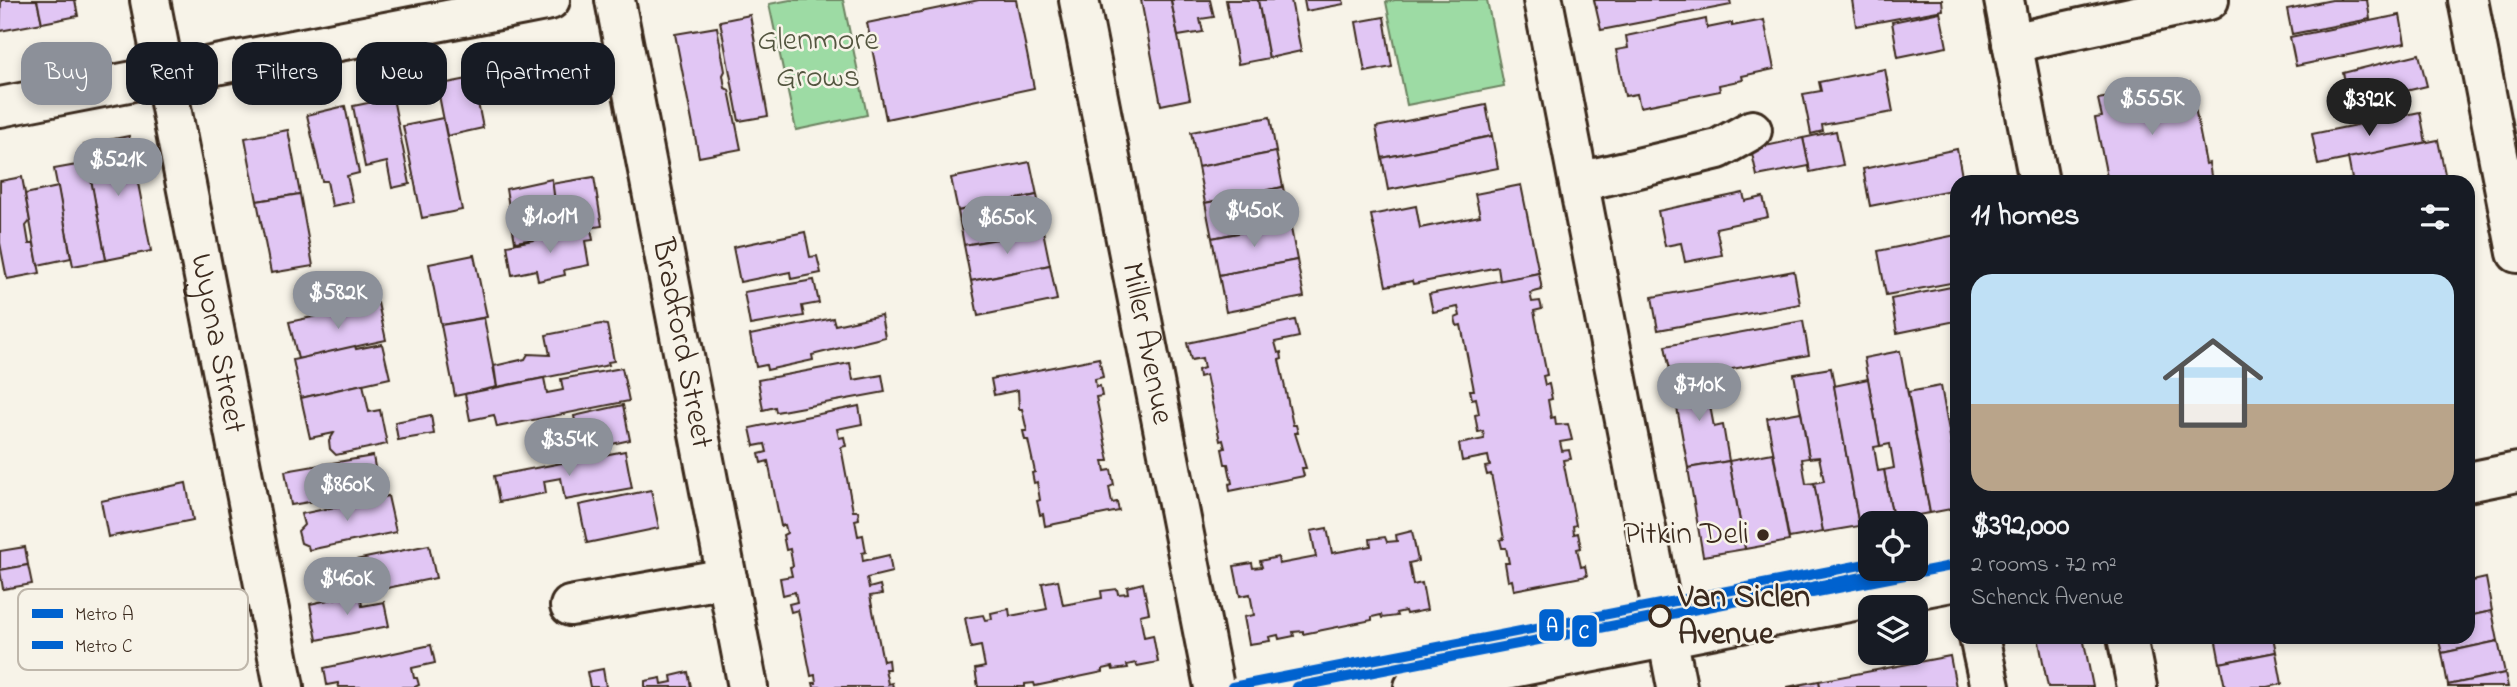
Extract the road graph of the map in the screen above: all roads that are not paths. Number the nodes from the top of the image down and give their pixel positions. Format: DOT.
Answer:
graph roads {
  1 [pos="150,0"];
  2 [pos="550,0"];
  3 [pos="615,0"];
  4 [pos="1079,0"];
  5 [pos="1543,0"];
  6 [pos="2004,0"];
  7 [pos="2209,0"];
  8 [pos="2468,0"];
  9 [pos="158,42"];
  10 [pos="2012,43"];
  11 [pos="218,65"];
  12 [pos="126,83"];
  13 [pos="171,105"];
  14 [pos="0,107"];
  15 [pos="1752,131"];
  16 [pos="2038,175"];
  17 [pos="1579,183"];
  18 [pos="2517,253"];
  19 [pos="2517,472"];
  20 [pos="2475,481"];
  21 [pos="727,578"];
  22 [pos="1950,582"];
  23 [pos="570,606"];
  24 [pos="1667,637"];
  25 [pos="1981,644"];
  26 [pos="2128,644"];
  27 [pos="284,687"];
  28 [pos="748,687"];
  29 [pos="1213,687"];
  30 [pos="1414,687"];
  31 [pos="1677,687"];
  32 [pos="1990,687"];
  33 [pos="2137,687"];
  1 -- 9 [label="street, Wyona Street"];
  2 -- 11 [label="street"];
  3 -- 21 [label="street, Bradford Street"];
  4 -- 29 [label="street, Miller Avenue"];
  5 -- 17 [label="street"];
  6 -- 10 [label="street"];
  7 -- 10 [label="street"];
  8 -- 18 [label="street"];
  10 -- 16 [label="street"];
  12 -- 14 [label="street"];
  13 -- 27 [label="street, Wyona Street"];
  15 -- 17 [label="street"];
  17 -- 24 [label="street"];
  19 -- 20 [label="street"];
  21 -- 23 [label="street"];
  21 -- 28 [label="street, Bradford Street"];
  22 -- 24 [label="street"];
  24 -- 30 [label="street"];
  24 -- 31 [label="street"];
  25 -- 32 [label="street"];
  26 -- 33 [label="street"];
}
